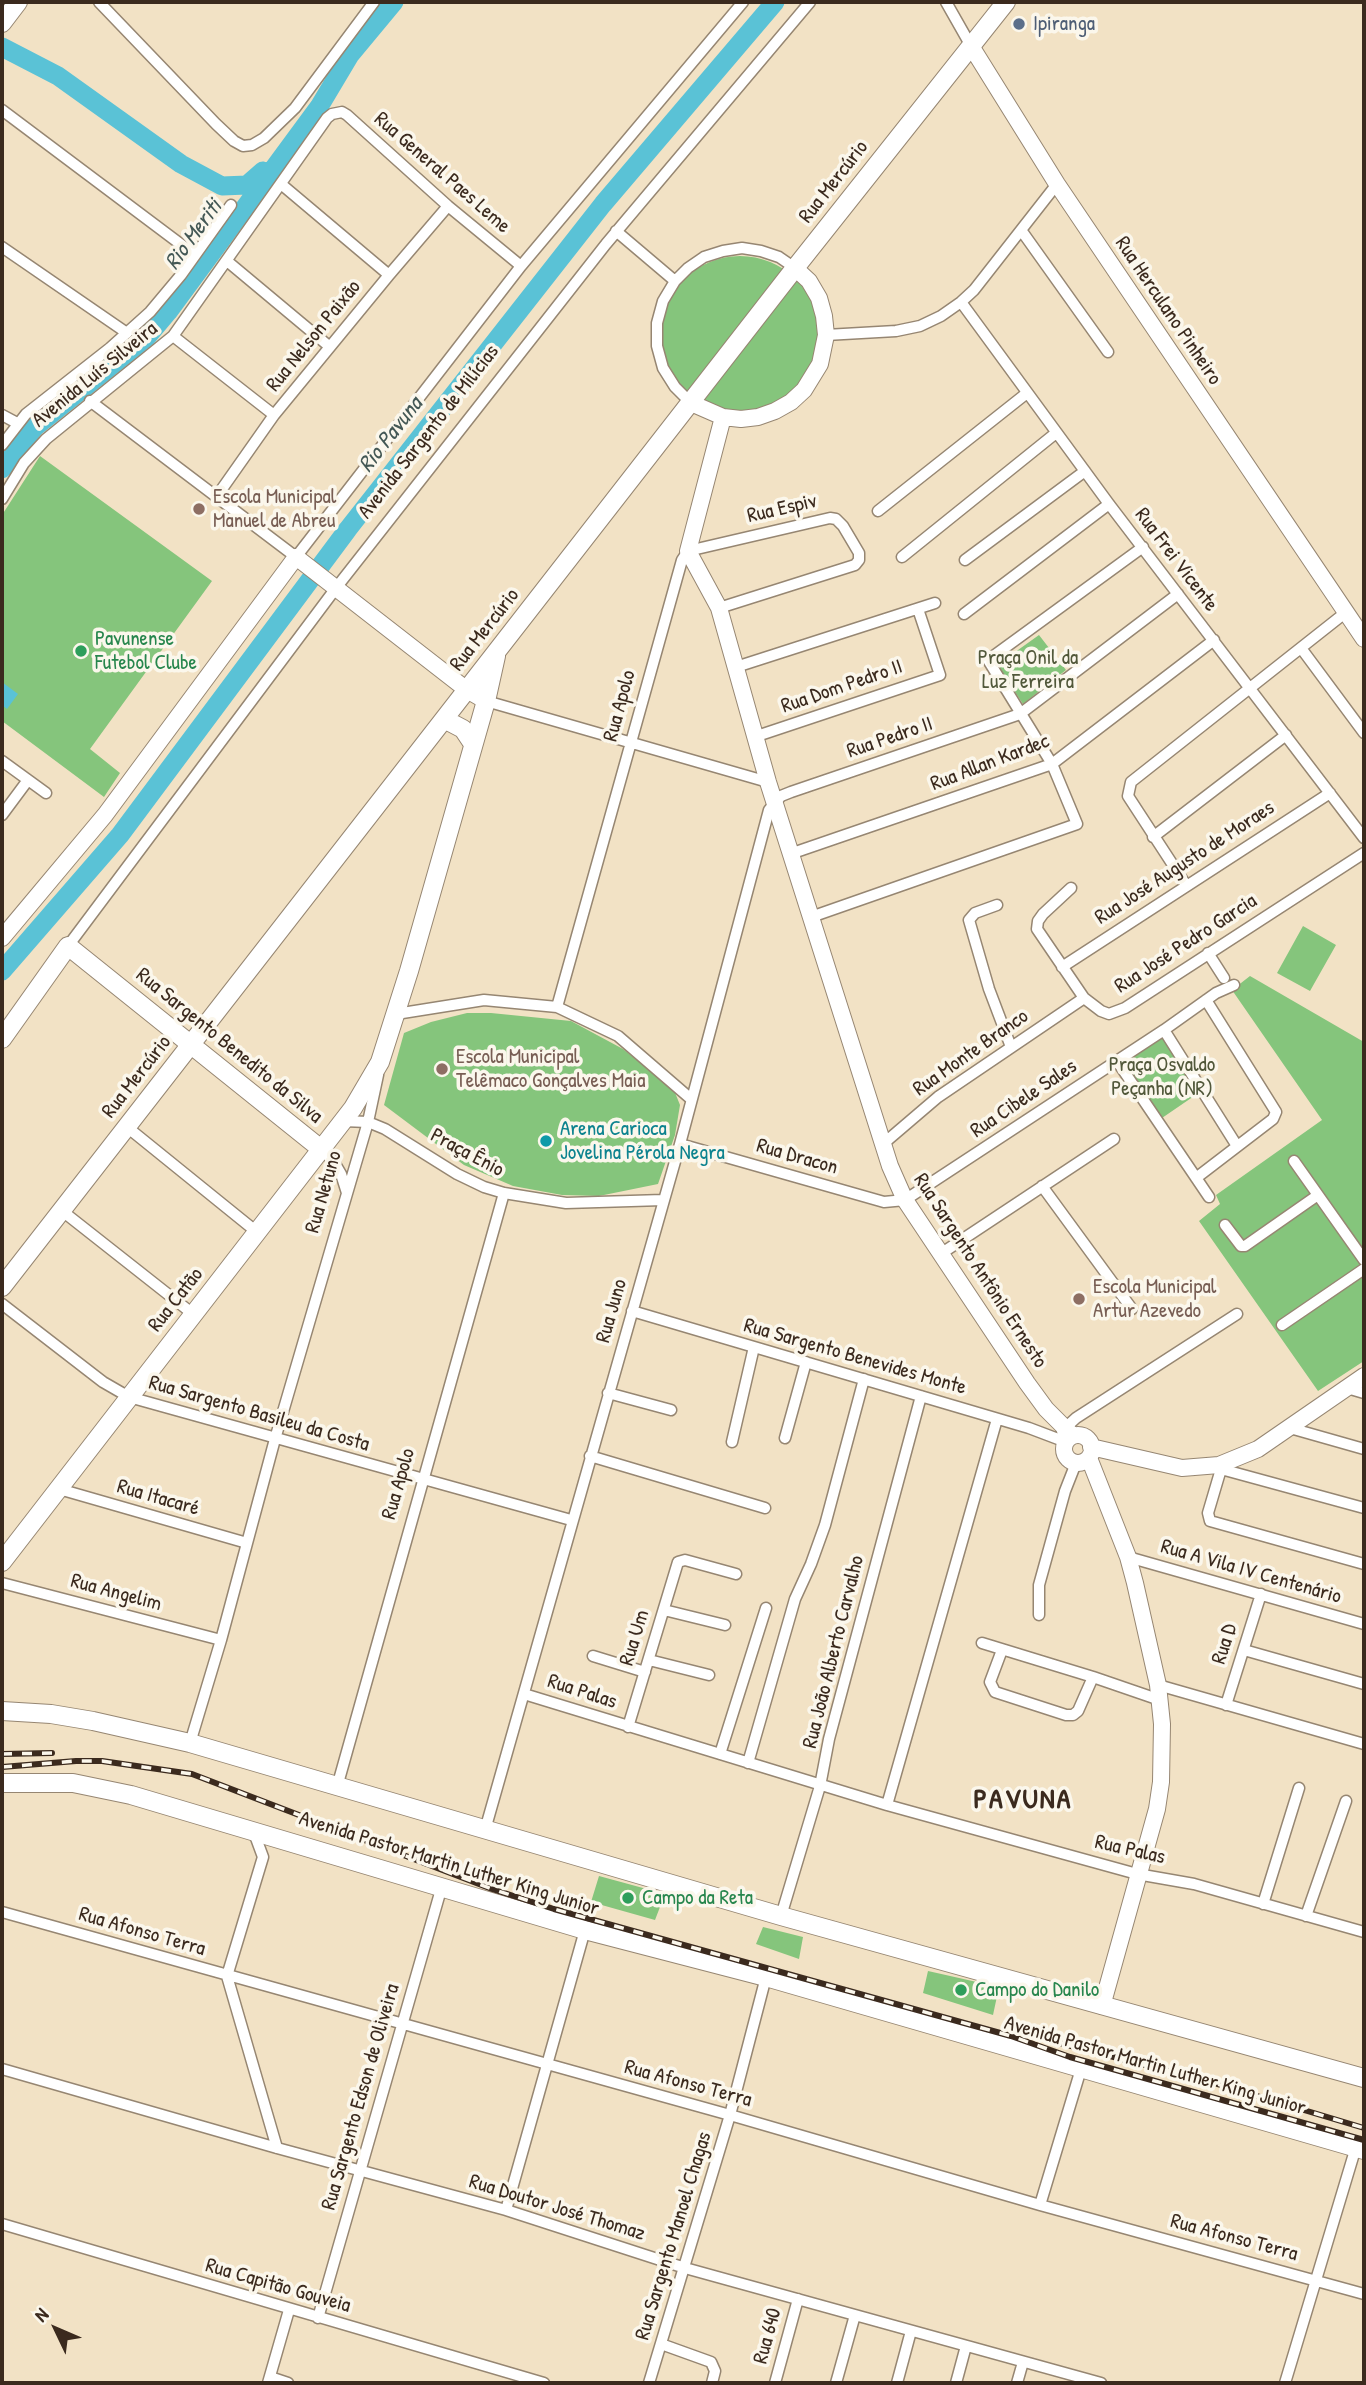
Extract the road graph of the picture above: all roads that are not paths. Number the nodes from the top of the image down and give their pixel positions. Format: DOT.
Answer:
graph roads {
  1 [pos="9,2"];
  2 [pos="18,2"];
  3 [pos="99,2"];
  4 [pos="374,2"];
  5 [pos="743,2"];
  6 [pos="810,2"];
  7 [pos="946,2"];
  8 [pos="1006,2"];
  9 [pos="2,21"];
  10 [pos="971,46"];
  11 [pos="2,110"];
  12 [pos="336,112"];
  13 [pos="281,184"];
  14 [pos="1057,184"];
  15 [pos="231,205"];
  16 [pos="448,206"];
  17 [pos="1021,230"];
  18 [pos="616,231"];
  19 [pos="2,247"];
  20 [pos="195,254"];
  21 [pos="226,261"];
  22 [pos="521,266"];
  23 [pos="795,268"];
  24 [pos="389,275"];
  25 [pos="674,281"];
  26 [pos="961,302"];
  27 [pos="127,333"];
  28 [pos="826,335"];
  29 [pos="173,337"];
  30 [pos="330,347"];
  31 [pos="1108,352"];
  32 [pos="1027,393"];
  33 [pos="90,401"];
  34 [pos="691,403"];
  35 [pos="2,415"];
  36 [pos="274,415"];
  37 [pos="723,417"];
  38 [pos="18,423"];
  39 [pos="1056,433"];
  40 [pos="2,444"];
  41 [pos="1085,471"];
  42 [pos="217,496"];
  43 [pos="2,499"];
  44 [pos="1109,504"];
  45 [pos="878,511"];
  46 [pos="1143,547"];
  47 [pos="688,551"];
  48 [pos="902,557"];
  49 [pos="300,560"];
  50 [pos="965,560"];
  51 [pos="334,587"];
  52 [pos="1178,594"];
  53 [pos="936,603"];
  54 [pos="719,608"];
  55 [pos="918,609"];
  56 [pos="1345,613"];
  57 [pos="964,614"];
  58 [pos="1364,639"];
  59 [pos="1214,640"];
  60 [pos="1301,648"];
  61 [pos="497,652"];
  62 [pos="736,667"];
  63 [pos="1251,689"];
  64 [pos="467,690"];
  65 [pos="486,701"];
  66 [pos="1020,714"];
  67 [pos="444,719"];
  68 [pos="1364,733"];
  69 [pos="1286,735"];
  70 [pos="757,736"];
  71 [pos="633,742"];
  72 [pos="473,744"];
  73 [pos="2,761"];
  74 [pos="1052,764"];
  75 [pos="28,780"];
  76 [pos="768,782"];
  77 [pos="46,793"];
  78 [pos="1330,793"];
  79 [pos="775,802"];
  80 [pos="2,816"];
  81 [pos="1153,837"];
  82 [pos="1364,838"];
  83 [pos="1364,853"];
  84 [pos="790,854"];
  85 [pos="1186,885"];
  86 [pos="1071,888"];
  87 [pos="997,905"];
  88 [pos="811,917"];
  89 [pos="2,938"];
  90 [pos="68,946"];
  91 [pos="1208,953"];
  92 [pos="1062,967"];
  93 [pos="1224,978"];
  94 [pos="1234,985"];
  95 [pos="1084,998"];
  96 [pos="1206,1000"];
  97 [pos="557,1007"];
  98 [pos="396,1014"];
  99 [pos="1164,1030"];
  100 [pos="2,1039"];
  101 [pos="191,1043"];
  102 [pos="1011,1047"];
  103 [pos="1117,1060"];
  104 [pos="380,1062"];
  105 [pos="691,1099"];
  106 [pos="343,1121"];
  107 [pos="368,1122"];
  108 [pos="127,1127"];
  109 [pos="1114,1139"];
  110 [pos="680,1144"];
  111 [pos="883,1144"];
  112 [pos="1237,1146"];
  113 [pos="321,1149"];
  114 [pos="1294,1161"];
  115 [pos="1196,1178"];
  116 [pos="1042,1186"];
  117 [pos="347,1193"];
  118 [pos="504,1194"];
  119 [pos="1318,1195"];
  120 [pos="1209,1197"];
  121 [pos="663,1200"];
  122 [pos="905,1200"];
  123 [pos="61,1210"];
  124 [pos="1225,1225"];
  125 [pos="258,1233"];
  126 [pos="942,1253"];
  127 [pos="1363,1256"];
  128 [pos="1364,1269"];
  129 [pos="2,1287"];
  130 [pos="2,1304"];
  131 [pos="1132,1309"];
  132 [pos="632,1311"];
  133 [pos="194,1314"];
  134 [pos="1237,1314"];
  135 [pos="1282,1325"];
  136 [pos="754,1347"];
  137 [pos="806,1362"];
  138 [pos="1364,1376"];
  139 [pos="864,1379"];
  140 [pos="1347,1388"];
  141 [pos="608,1393"];
  142 [pos="1364,1393"];
  143 [pos="921,1396"];
  144 [pos="129,1397"];
  145 [pos="671,1410"];
  146 [pos="997,1419"];
  147 [pos="1290,1428"];
  148 [pos="1064,1436"];
  149 [pos="786,1438"];
  150 [pos="275,1439"];
  151 [pos="732,1442"];
  152 [pos="1364,1449"];
  153 [pos="590,1456"];
  154 [pos="1085,1456"];
  155 [pos="1220,1467"];
  156 [pos="422,1480"];
  157 [pos="59,1489"];
  158 [pos="765,1508"];
  159 [pos="1364,1508"];
  160 [pos="571,1520"];
  161 [pos="247,1543"];
  162 [pos="1128,1557"];
  163 [pos="2,1562"];
  164 [pos="1364,1564"];
  165 [pos="736,1574"];
  166 [pos="2,1583"];
  167 [pos="1261,1594"];
  168 [pos="766,1608"];
  169 [pos="664,1610"];
  170 [pos="1039,1615"];
  171 [pos="1364,1624"];
  172 [pos="725,1625"];
  173 [pos="221,1640"];
  174 [pos="982,1643"];
  175 [pos="1002,1650"];
  176 [pos="1244,1650"];
  177 [pos="593,1656"];
  178 [pos="649,1660"];
  179 [pos="645,1672"];
  180 [pos="709,1675"];
  181 [pos="1093,1677"];
  182 [pos="1364,1684"];
  183 [pos="1159,1693"];
  184 [pos="524,1694"];
  185 [pos="1226,1705"];
  186 [pos="2,1711"];
  187 [pos="628,1727"];
  188 [pos="190,1743"];
  189 [pos="1364,1744"];
  190 [pos="720,1754"];
  191 [pos="748,1763"];
  192 [pos="2,1783"];
  193 [pos="820,1786"];
  194 [pos="337,1787"];
  195 [pos="1299,1788"];
  196 [pos="1346,1801"];
  197 [pos="887,1805"];
  198 [pos="253,1830"];
  199 [pos="485,1830"];
  200 [pos="275,1836"];
  201 [pos="262,1857"];
  202 [pos="1137,1874"];
  203 [pos="442,1886"];
  204 [pos="1263,1904"];
  205 [pos="2,1912"];
  206 [pos="781,1916"];
  207 [pos="1306,1916"];
  208 [pos="1364,1929"];
  209 [pos="585,1930"];
  210 [pos="226,1976"];
  211 [pos="766,1978"];
  212 [pos="1102,2006"];
  213 [pos="401,2025"];
  214 [pos="547,2065"];
  215 [pos="2,2069"];
  216 [pos="1081,2069"];
  217 [pos="1364,2078"];
  218 [pos="730,2115"];
  219 [pos="277,2148"];
  220 [pos="1360,2148"];
  221 [pos="361,2171"];
  222 [pos="1040,2206"];
  223 [pos="506,2210"];
  224 [pos="2,2224"];
  225 [pos="685,2268"];
  226 [pos="1316,2280"];
  227 [pos="1364,2294"];
  228 [pos="798,2299"];
  229 [pos="289,2310"];
  230 [pos="855,2315"];
  231 [pos="318,2318"];
  232 [pos="911,2331"];
  233 [pos="661,2344"];
  234 [pos="966,2346"];
  235 [pos="1023,2362"];
  236 [pos="269,2380"];
  237 [pos="1078,2380"];
  238 [pos="288,2383"];
  239 [pos="544,2383"];
  240 [pos="649,2383"];
  241 [pos="712,2383"];
  242 [pos="775,2383"];
  243 [pos="836,2383"];
  244 [pos="897,2383"];
  245 [pos="956,2383"];
  246 [pos="1017,2383"];
  247 [pos="1101,2383"];
  248 [pos="1284,2383"];
  1 -- 9 [label="main road"];
  2 -- 9 [label="main road"];
  3 -- 4 [label="street"];
  5 -- 22 [label="street, Avenida Sargento de Milícias"];
  6 -- 18 [label="street, Avenida Sargento de Milícias"];
  7 -- 10 [label="street, Rua Herculano Pinheiro"];
  8 -- 10 [label="main road, Rua Mercúrio"];
  10 -- 14 [label="street, Rua Herculano Pinheiro"];
  10 -- 23 [label="main road, Rua Mercúrio"];
  11 -- 20 [label="street"];
  12 -- 13 [label="street, Avenida Luís Silveira"];
  12 -- 16 [label="street, Rua General Paes Leme"];
  13 -- 21 [label="street, Avenida Luís Silveira"];
  13 -- 24 [label="street"];
  14 -- 17 [label="street"];
  14 -- 56 [label="street, Rua Herculano Pinheiro"];
  15 -- 20 [label="street, Avenida Luís Silveira"];
  16 -- 22 [label="street, Rua General Paes Leme"];
  16 -- 24 [label="street, Rua Nelson Paixão"];
  17 -- 26 [label="street"];
  17 -- 31 [label="street"];
  18 -- 25 [label="street"];
  18 -- 51 [label="street, Avenida Sargento de Milícias"];
  19 -- 27 [label="street"];
  20 -- 27 [label="street, Avenida Luís Silveira"];
  21 -- 29 [label="street, Avenida Luís Silveira"];
  21 -- 30 [label="street"];
  22 -- 49 [label="street, Avenida Sargento de Milícias"];
  23 -- 25 [label="street"];
  23 -- 28 [label="street"];
  23 -- 34 [label="main road, Rua Mercúrio"];
  24 -- 30 [label="street, Rua Nelson Paixão"];
  25 -- 34 [label="street"];
  26 -- 28 [label="street"];
  26 -- 32 [label="street, Rua Frei Vicente"];
  27 -- 38 [label="street, Avenida Luís Silveira"];
  28 -- 37 [label="street"];
  29 -- 33 [label="street, Avenida Luís Silveira"];
  29 -- 36 [label="street"];
  30 -- 36 [label="street, Rua Nelson Paixão"];
  32 -- 39 [label="street, Rua Frei Vicente"];
  32 -- 45 [label="street"];
  33 -- 42 [label="street"];
  33 -- 43 [label="street, Avenida Luís Silveira"];
  34 -- 37 [label="street"];
  34 -- 61 [label="main road, Rua Mercúrio"];
  35 -- 38 [label="street"];
  36 -- 42 [label="street, Rua Nelson Paixão"];
  37 -- 47 [label="street, Rua Apolo"];
  38 -- 40 [label="street, Avenida Luís Silveira"];
  39 -- 41 [label="street, Rua Frei Vicente"];
  39 -- 48 [label="street"];
  41 -- 44 [label="street, Rua Frei Vicente"];
  41 -- 50 [label="street"];
  42 -- 49 [label="street"];
  44 -- 46 [label="street, Rua Frei Vicente"];
  44 -- 57 [label="street"];
  46 -- 52 [label="street, Rua Frei Vicente"];
  46 -- 66 [label="street"];
  47 -- 54 [label="street, Rua Sargento Antônio Ernesto"];
  47 -- 54 [label="street, Rua Espiv"];
  47 -- 71 [label="street, Rua Apolo"];
  49 -- 51 [label="street"];
  49 -- 89 [label="street, Avenida Sargento de Milícias"];
  51 -- 64 [label="street"];
  51 -- 90 [label="street, Avenida Sargento de Milícias"];
  52 -- 59 [label="street, Rua Frei Vicente"];
  52 -- 66 [label="street"];
  53 -- 55 [label="street"];
  54 -- 62 [label="street, Rua Sargento Antônio Ernesto"];
  55 -- 62 [label="street"];
  55 -- 70 [label="street, Rua Dom Pedro II"];
  56 -- 58 [label="street, Rua Herculano Pinheiro"];
  56 -- 60 [label="street"];
  59 -- 63 [label="street, Rua Frei Vicente"];
  59 -- 74 [label="street, Rua Allan Kardec"];
  60 -- 63 [label="street"];
  60 -- 68 [label="street"];
  61 -- 64 [label="main road, Rua Mercúrio"];
  61 -- 65 [label="main road, Rua Netuno"];
  62 -- 70 [label="street, Rua Sargento Antônio Ernesto"];
  63 -- 69 [label="street, Rua Frei Vicente"];
  63 -- 81 [label="street"];
  64 -- 65 [label="street"];
  64 -- 67 [label="main road, Rua Mercúrio"];
  65 -- 71 [label="street"];
  65 -- 72 [label="main road, Rua Netuno"];
  66 -- 74 [label="street"];
  66 -- 79 [label="street, Rua Pedro II"];
  67 -- 72 [label="main road"];
  67 -- 101 [label="main road, Rua Mercúrio"];
  69 -- 78 [label="street, Rua Frei Vicente"];
  69 -- 81 [label="street"];
  70 -- 76 [label="street, Rua Sargento Antônio Ernesto"];
  71 -- 76 [label="street"];
  71 -- 97 [label="street, Rua Apolo"];
  72 -- 98 [label="main road, Rua Netuno"];
  73 -- 75 [label="street"];
  74 -- 84 [label="street, Rua Allan Kardec"];
  74 -- 88 [label="street"];
  75 -- 77 [label="street"];
  75 -- 80 [label="street"];
  76 -- 79 [label="street, Rua Sargento Antônio Ernesto"];
  78 -- 82 [label="street, Rua Frei Vicente"];
  78 -- 85 [label="street, Rua José Augusto de Moraes"];
  79 -- 84 [label="street, Rua Sargento Antônio Ernesto"];
  79 -- 105 [label="street, Rua Juno"];
  81 -- 85 [label="street"];
  83 -- 91 [label="street, Rua José Pedro Garcia"];
  84 -- 88 [label="street, Rua Sargento Antônio Ernesto"];
  85 -- 92 [label="street, Rua José Augusto de Moraes"];
  86 -- 92 [label="street, Rua José Pedro Garcia"];
  87 -- 102 [label="street"];
  88 -- 111 [label="street, Rua Sargento Antônio Ernesto"];
  90 -- 100 [label="main road, Avenida Sargento de Milícias"];
  90 -- 101 [label="main road, Rua Sargento Benedito da Silva"];
  91 -- 93 [label="street"];
  91 -- 95 [label="street, Rua José Pedro Garcia"];
  92 -- 95 [label="street, Rua José Pedro Garcia"];
  94 -- 96 [label="street, Rua Cibele Sales"];
  95 -- 102 [label="street, Rua Monte Branco"];
  96 -- 99 [label="street, Rua Cibele Sales"];
  96 -- 112 [label="street"];
  97 -- 98 [label="street"];
  97 -- 105 [label="street"];
  98 -- 104 [label="main road, Rua Netuno"];
  99 -- 103 [label="street, Rua Cibele Sales"];
  99 -- 112 [label="street"];
  101 -- 108 [label="main road, Rua Mercúrio"];
  101 -- 113 [label="main road, Rua Sargento Benedito da Silva"];
  102 -- 111 [label="street, Rua Monte Branco"];
  103 -- 115 [label="street"];
  103 -- 122 [label="street, Rua Cibele Sales"];
  104 -- 106 [label="main road, Rua Catão"];
  104 -- 107 [label="street, Rua Netuno"];
  105 -- 110 [label="street, Rua Juno"];
  106 -- 107 [label="street, Praça Ênio"];
  106 -- 113 [label="main road, Rua Catão"];
  107 -- 117 [label="street, Rua Netuno"];
  107 -- 118 [label="street, Praça Ênio"];
  108 -- 123 [label="main road, Rua Mercúrio"];
  108 -- 125 [label="street"];
  109 -- 116 [label="street"];
  110 -- 121 [label="street, Rua Juno"];
  110 -- 122 [label="street, Rua Dracon"];
  111 -- 122 [label="street, Rua Sargento Antônio Ernesto"];
  112 -- 115 [label="street"];
  113 -- 117 [label="street, Rua Sargento Benedito da Silva"];
  113 -- 125 [label="main road, Rua Catão"];
  114 -- 119 [label="street"];
  115 -- 120 [label="street"];
  116 -- 126 [label="street"];
  116 -- 131 [label="street"];
  117 -- 150 [label="street, Rua Netuno"];
  118 -- 121 [label="street, Praça Ênio"];
  118 -- 156 [label="street, Rua Apolo"];
  119 -- 124 [label="street"];
  119 -- 127 [label="street"];
  121 -- 132 [label="street, Rua Juno"];
  122 -- 126 [label="street, Rua Sargento Antônio Ernesto"];
  123 -- 129 [label="main road, Rua Mercúrio"];
  123 -- 133 [label="street"];
  125 -- 133 [label="main road, Rua Catão"];
  126 -- 148 [label="street, Rua Sargento Antônio Ernesto"];
  128 -- 135 [label="street"];
  130 -- 144 [label="street, Rua Sargento Basileu da Costa"];
  132 -- 136 [label="street, Rua Sargento Benevides Monte"];
  132 -- 141 [label="street, Rua Juno"];
  133 -- 144 [label="main road, Rua Catão"];
  134 -- 148 [label="street"];
  136 -- 137 [label="street, Rua Sargento Benevides Monte"];
  136 -- 151 [label="street"];
  137 -- 139 [label="street, Rua Sargento Benevides Monte"];
  137 -- 149 [label="street"];
  138 -- 140 [label="street"];
  139 -- 143 [label="street, Rua Sargento Benevides Monte"];
  139 -- 191 [label="street"];
  140 -- 142 [label="street"];
  140 -- 147 [label="street"];
  141 -- 145 [label="street"];
  141 -- 153 [label="street, Rua Juno"];
  143 -- 146 [label="street, Rua Sargento Benevides Monte"];
  143 -- 193 [label="street, Rua João Alberto Carvalho"];
  144 -- 150 [label="street, Rua Sargento Basileu da Costa"];
  144 -- 157 [label="main road, Rua Catão"];
  146 -- 148 [label="street, Rua Sargento Benevides Monte"];
  146 -- 197 [label="street"];
  147 -- 152 [label="street"];
  147 -- 155 [label="street"];
  148 -- 154 [label="street"];
  148 -- 154 [label="street"];
  150 -- 156 [label="street, Rua Sargento Basileu da Costa"];
  150 -- 161 [label="street, Rua Netuno"];
  153 -- 158 [label="street"];
  153 -- 160 [label="street, Rua Juno"];
  154 -- 155 [label="street"];
  154 -- 162 [label="street"];
  154 -- 170 [label="street"];
  155 -- 159 [label="street"];
  155 -- 164 [label="street"];
  156 -- 160 [label="street, Rua Sargento Basileu da Costa"];
  156 -- 194 [label="street, Rua Apolo"];
  157 -- 161 [label="street, Rua Itacaré"];
  157 -- 163 [label="main road, Rua Catão"];
  160 -- 184 [label="street, Rua Juno"];
  161 -- 173 [label="street, Rua Netuno"];
  162 -- 167 [label="street, Rua A Vila IV Centenário"];
  162 -- 183 [label="street"];
  165 -- 169 [label="street, Rua Um"];
  166 -- 173 [label="street, Rua Angelim"];
  167 -- 171 [label="street, Rua A Vila IV Centenário"];
  167 -- 176 [label="street, Rua D"];
  168 -- 190 [label="street"];
  169 -- 172 [label="street"];
  169 -- 178 [label="street, Rua Um"];
  173 -- 188 [label="street, Rua Netuno"];
  174 -- 175 [label="street"];
  175 -- 181 [label="street"];
  175 -- 181 [label="street"];
  176 -- 182 [label="street"];
  176 -- 185 [label="street, Rua D"];
  177 -- 179 [label="street"];
  178 -- 179 [label="street, Rua Um"];
  178 -- 180 [label="street"];
  179 -- 187 [label="street, Rua Um"];
  181 -- 183 [label="street"];
  183 -- 185 [label="street"];
  183 -- 202 [label="street"];
  184 -- 187 [label="street, Rua Palas"];
  184 -- 199 [label="street, Rua Juno"];
  185 -- 189 [label="street"];
  186 -- 188 [label="main road, Avenida Pastor Martin Luther King Junior"];
  187 -- 190 [label="street, Rua Palas"];
  188 -- 194 [label="main road, Avenida Pastor Martin Luther King Junior"];
  190 -- 191 [label="street, Rua Palas"];
  191 -- 193 [label="street, Rua Palas"];
  192 -- 198 [label="main road, Avenida Pastor Martin Luther King Junior"];
  193 -- 197 [label="street, Rua Palas"];
  193 -- 206 [label="street, Rua João Alberto Carvalho"];
  194 -- 199 [label="main road, Avenida Pastor Martin Luther King Junior"];
  195 -- 204 [label="street"];
  196 -- 207 [label="street"];
  197 -- 202 [label="street, Rua Palas"];
  198 -- 200 [label="main road, Avenida Pastor Martin Luther King Junior"];
  198 -- 201 [label="street"];
  199 -- 206 [label="main road, Avenida Pastor Martin Luther King Junior"];
  200 -- 201 [label="street"];
  200 -- 203 [label="main road, Avenida Pastor Martin Luther King Junior"];
  201 -- 210 [label="street"];
  202 -- 204 [label="street, Rua Palas"];
  202 -- 212 [label="street"];
  203 -- 209 [label="main road, Avenida Pastor Martin Luther King Junior"];
  203 -- 213 [label="street, Rua Sargento Edson de Oliveira"];
  204 -- 207 [label="street, Rua Palas"];
  205 -- 210 [label="street, Rua Afonso Terra"];
  206 -- 212 [label="main road, Avenida Pastor Martin Luther King Junior"];
  207 -- 208 [label="street, Rua Palas"];
  209 -- 211 [label="main road, Avenida Pastor Martin Luther King Junior"];
  209 -- 214 [label="street"];
  210 -- 213 [label="street, Rua Afonso Terra"];
  210 -- 219 [label="street"];
  211 -- 216 [label="main road, Avenida Pastor Martin Luther King Junior"];
  211 -- 218 [label="street, Rua Sargento Manoel Chagas"];
  212 -- 217 [label="main road, Avenida Pastor Martin Luther King Junior"];
  213 -- 214 [label="street, Rua Afonso Terra"];
  213 -- 221 [label="street, Rua Sargento Edson de Oliveira"];
  214 -- 218 [label="street, Rua Afonso Terra"];
  214 -- 223 [label="street"];
  215 -- 219 [label="street, Rua Doutor José Thomaz"];
  216 -- 220 [label="main road, Avenida Pastor Martin Luther King Junior"];
  216 -- 222 [label="street"];
  218 -- 222 [label="street, Rua Afonso Terra"];
  218 -- 225 [label="street, Rua Sargento Manoel Chagas"];
  219 -- 221 [label="street, Rua Doutor José Thomaz"];
  220 -- 226 [label="street"];
  221 -- 223 [label="street, Rua Doutor José Thomaz"];
  221 -- 231 [label="street, Rua Sargento Edson de Oliveira"];
  222 -- 226 [label="street, Rua Afonso Terra"];
  223 -- 225 [label="street, Rua Doutor José Thomaz"];
  224 -- 229 [label="street, Rua Capitão Gouveia"];
  225 -- 228 [label="street, Rua Doutor José Thomaz"];
  225 -- 233 [label="street, Rua Sargento Manoel Chagas"];
  226 -- 227 [label="street, Rua Afonso Terra"];
  226 -- 248 [label="street"];
  228 -- 230 [label="street, Rua Doutor José Thomaz"];
  228 -- 242 [label="street, Rua 640"];
  229 -- 231 [label="street, Rua Capitão Gouveia"];
  229 -- 236 [label="street"];
  230 -- 232 [label="street, Rua Doutor José Thomaz"];
  230 -- 243 [label="street"];
  231 -- 239 [label="street, Rua Capitão Gouveia"];
  232 -- 234 [label="street, Rua Doutor José Thomaz"];
  232 -- 244 [label="street"];
  233 -- 240 [label="street, Rua Sargento Manoel Chagas"];
  233 -- 241 [label="street"];
  234 -- 235 [label="street, Rua Doutor José Thomaz"];
  234 -- 245 [label="street"];
  235 -- 237 [label="street, Rua Doutor José Thomaz"];
  235 -- 246 [label="street"];
  236 -- 238 [label="street"];
  237 -- 247 [label="street, Rua Doutor José Thomaz"];
}
